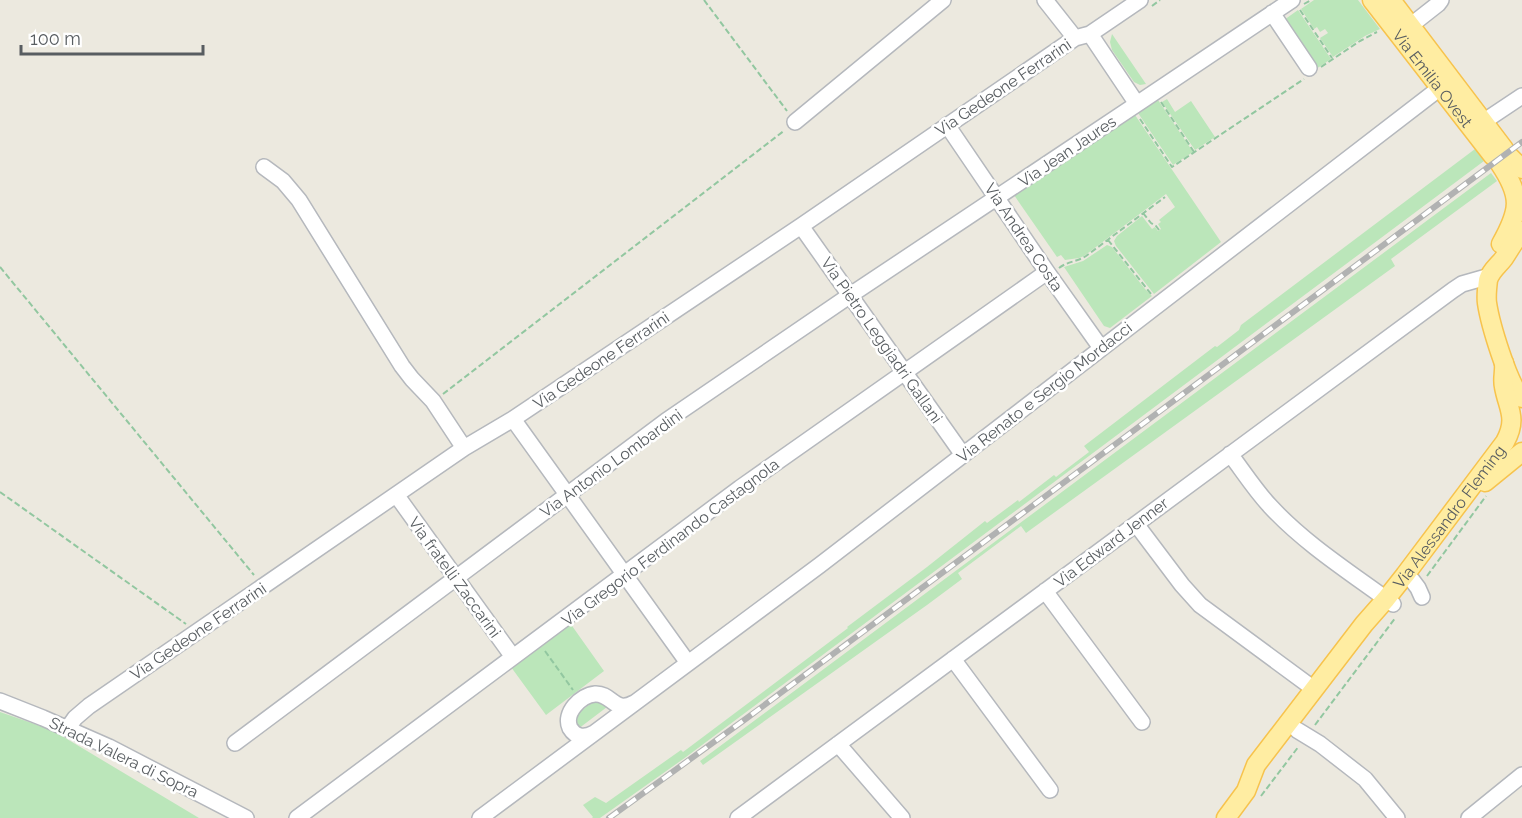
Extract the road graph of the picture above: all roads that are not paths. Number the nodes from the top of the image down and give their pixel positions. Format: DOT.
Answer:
graph roads {
  1 [pos="943,0"];
  2 [pos="1045,0"];
  3 [pos="1372,0"];
  4 [pos="1390,0"];
  5 [pos="1441,0"];
  6 [pos="1145,3"];
  7 [pos="1295,4"];
  8 [pos="1272,13"];
  9 [pos="1410,26"];
  10 [pos="1082,36"];
  11 [pos="1308,73"];
  12 [pos="1446,83"];
  13 [pos="1522,96"];
  14 [pos="1136,109"];
  15 [pos="795,122"];
  16 [pos="1483,122"];
  17 [pos="947,125"];
  18 [pos="1506,159"];
  19 [pos="264,167"];
  20 [pos="997,198"];
  21 [pos="801,226"];
  22 [pos="1522,231"];
  23 [pos="1048,273"];
  24 [pos="1491,273"];
  25 [pos="849,296"];
  26 [pos="1101,348"];
  27 [pos="1504,363"];
  28 [pos="904,373"];
  29 [pos="1522,398"];
  30 [pos="513,418"];
  31 [pos="1522,436"];
  32 [pos="464,448"];
  33 [pos="1522,452"];
  34 [pos="1230,454"];
  35 [pos="963,455"];
  36 [pos="1486,489"];
  37 [pos="568,495"];
  38 [pos="397,496"];
  39 [pos="1136,524"];
  40 [pos="625,574"];
  41 [pos="456,578"];
  42 [pos="1045,591"];
  43 [pos="1392,606"];
  44 [pos="1364,624"];
  45 [pos="513,657"];
  46 [pos="953,659"];
  47 [pos="688,663"];
  48 [pos="1314,689"];
  49 [pos="0,701"];
  50 [pos="634,703"];
  51 [pos="1142,722"];
  52 [pos="68,728"];
  53 [pos="1308,732"];
  54 [pos="595,733"];
  55 [pos="235,742"];
  56 [pos="838,744"];
  57 [pos="1522,775"];
  58 [pos="1050,790"];
  59 [pos="1252,796"];
  60 [pos="745,816"];
  61 [pos="246,818"];
  62 [pos="297,818"];
  63 [pos="480,818"];
  64 [pos="902,818"];
  65 [pos="1226,818"];
  66 [pos="1397,818"];
  67 [pos="1469,818"];
  1 -- 15 [label="street"];
  2 -- 10 [label="street"];
  3 -- 12 [label="main road, Via Emilia Ovest"];
  4 -- 9 [label="main road, Via Emilia Ovest"];
  5 -- 9 [label="street"];
  6 -- 10 [label="street, Via Gedeone Ferrarini"];
  7 -- 8 [label="street, Via Jean Jaures"];
  8 -- 11 [label="street"];
  8 -- 14 [label="street, Via Jean Jaures"];
  9 -- 12 [label="main road, Via Emilia Ovest"];
  10 -- 14 [label="street"];
  10 -- 17 [label="street, Via Gedeone Ferrarini"];
  12 -- 16 [label="main road, Via Emilia Ovest"];
  12 -- 18 [label="main road, Via Emilia Ovest"];
  12 -- 26 [label="street, Via Renato e Sergio Mordacci"];
  13 -- 16 [label="street"];
  14 -- 20 [label="street, Via Jean Jaures"];
  16 -- 18 [label="main road, Via Emilia Ovest"];
  17 -- 20 [label="street, Via Andrea Costa"];
  17 -- 21 [label="street, Via Gedeone Ferrarini"];
  18 -- 24 [label="main road, Via Emilia Ovest"];
  19 -- 32 [label="street"];
  20 -- 23 [label="street, Via Andrea Costa"];
  20 -- 25 [label="street, Via Antonio Lombardini"];
  21 -- 25 [label="street, Via Pietro Leggiadri Gallani"];
  21 -- 30 [label="street, Via Gedeone Ferrarini"];
  22 -- 24 [label="main road"];
  23 -- 26 [label="street, Via Andrea Costa"];
  23 -- 28 [label="street, Via Gregorio Ferdinando Castagnola"];
  24 -- 27 [label="main road, Via Emilia Ovest"];
  24 -- 34 [label="street, Via Edward Jenner"];
  25 -- 28 [label="street, Via Pietro Leggiadri Gallani"];
  25 -- 37 [label="street, Via Antonio Lombardini"];
  26 -- 35 [label="street, Via Renato e Sergio Mordacci"];
  27 -- 29 [label="main road"];
  27 -- 43 [label="main road, Via Alessandro Fleming"];
  28 -- 35 [label="street, Via Pietro Leggiadri Gallani"];
  28 -- 40 [label="street, Via Gregorio Ferdinando Castagnola"];
  30 -- 32 [label="street, Via Gedeone Ferrarini"];
  30 -- 37 [label="street"];
  31 -- 36 [label="main road"];
  32 -- 38 [label="street, Via Gedeone Ferrarini"];
  33 -- 36 [label="main road"];
  34 -- 39 [label="street, Via Edward Jenner"];
  34 -- 43 [label="street"];
  35 -- 47 [label="street, Via Renato e Sergio Mordacci"];
  36 -- 43 [label="main road, Via Alessandro Fleming"];
  37 -- 40 [label="street"];
  37 -- 41 [label="street, Via Antonio Lombardini"];
  38 -- 41 [label="street, Via fratelli Zaccarini"];
  38 -- 52 [label="street, Via Gedeone Ferrarini"];
  39 -- 42 [label="street, Via Edward Jenner"];
  39 -- 48 [label="street"];
  40 -- 45 [label="street, Via Gregorio Ferdinando Castagnola"];
  40 -- 47 [label="street"];
  41 -- 45 [label="street, Via fratelli Zaccarini"];
  41 -- 55 [label="street, Via Antonio Lombardini"];
  42 -- 46 [label="street, Via Edward Jenner"];
  42 -- 51 [label="street"];
  43 -- 44 [label="main road, Via Alessandro Fleming"];
  43 -- 53 [label="main road, Via Alessandro Fleming"];
  44 -- 48 [label="main road, Via Alessandro Fleming"];
  44 -- 53 [label="main road, Via Alessandro Fleming"];
  45 -- 62 [label="street, Via Gregorio Ferdinando Castagnola"];
  46 -- 56 [label="street, Via Edward Jenner"];
  46 -- 58 [label="street"];
  47 -- 50 [label="street, Via Renato e Sergio Mordacci"];
  48 -- 59 [label="main road, Via Alessandro Fleming"];
  49 -- 52 [label="street, Strada Valera di Sopra"];
  50 -- 54 [label="street, Via Renato e Sergio Mordacci"];
  50 -- 54 [label="street"];
  52 -- 61 [label="street, Strada Valera di Sopra"];
  53 -- 59 [label="main road, Via Alessandro Fleming"];
  53 -- 66 [label="street"];
  54 -- 63 [label="street, Via Renato e Sergio Mordacci"];
  56 -- 60 [label="street, Via Edward Jenner"];
  56 -- 64 [label="street"];
  57 -- 67 [label="street"];
  59 -- 65 [label="main road, Via Alessandro Fleming"];
}
